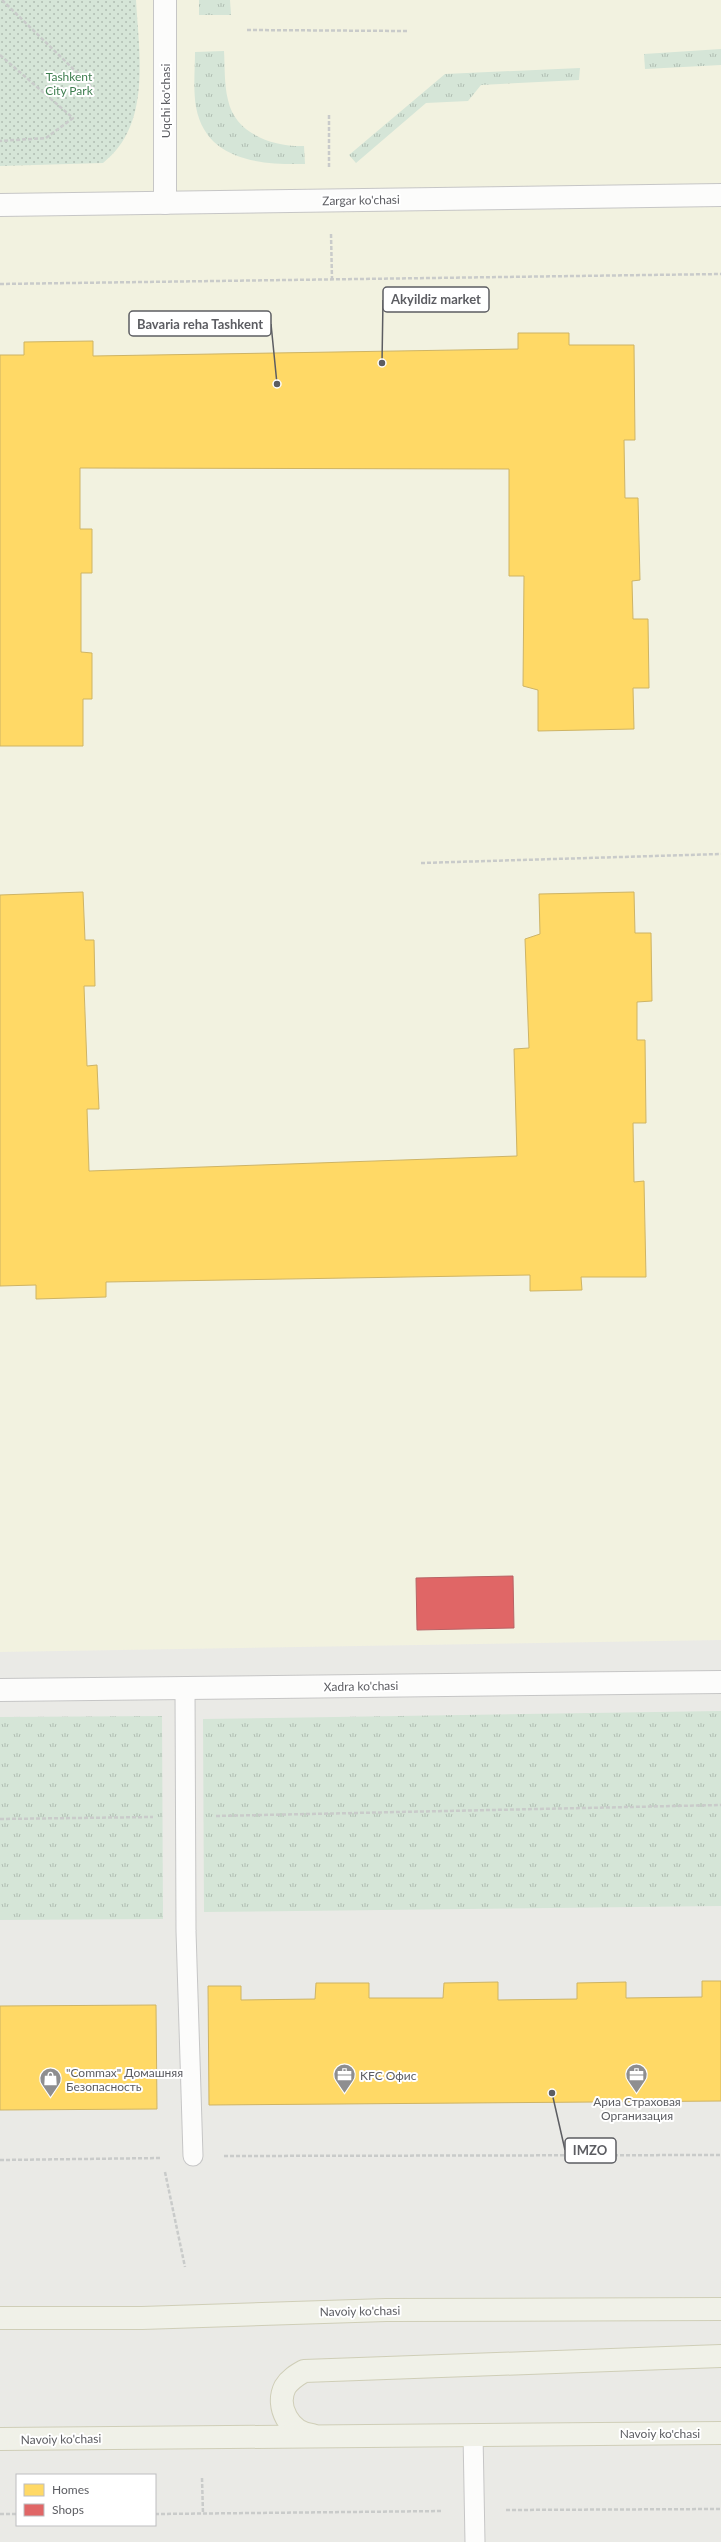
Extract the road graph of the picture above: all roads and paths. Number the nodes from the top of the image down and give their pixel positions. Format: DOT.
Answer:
graph roads {
  1 [pos="2,0"];
  2 [pos="165,0"];
  3 [pos="247,30"];
  4 [pos="408,31"];
  5 [pos="0,55"];
  6 [pos="94,89"];
  7 [pos="0,141"];
  8 [pos="721,195"];
  9 [pos="165,203"];
  10 [pos="0,205"];
  11 [pos="721,274"];
  12 [pos="0,284"];
  13 [pos="721,854"];
  14 [pos="421,863"];
  15 [pos="721,1682"];
  16 [pos="185,1688"];
  17 [pos="0,1690"];
  18 [pos="721,1805"];
  19 [pos="186,1817"];
  20 [pos="0,1819"];
  21 [pos="721,2155"];
  22 [pos="193,2156"];
  23 [pos="162,2158"];
  24 [pos="0,2160"];
  25 [pos="185,2267"];
  26 [pos="721,2309"];
  27 [pos="0,2318"];
  28 [pos="721,2356"];
  29 [pos="721,2433"];
  30 [pos="473,2434"];
  31 [pos="321,2435"];
  32 [pos="0,2439"];
  33 [pos="202,2478"];
  34 [pos="721,2509"];
  35 [pos="474,2510"];
  36 [pos="0,2514"];
  37 [pos="16,2514"];
  38 [pos="156,2514"];
  39 [pos="203,2514"];
  40 [pos="475,2542"];
  1 -- 6 [label="path"];
  2 -- 9 [label="street, Uqchi ko'chasi"];
  3 -- 4 [label="path"];
  5 -- 7 [label="path"];
  8 -- 9 [label="street, Zargar ko'chasi"];
  9 -- 10 [label="street, Zargar ko'chasi"];
  11 -- 12 [label="path"];
  13 -- 14 [label="path"];
  15 -- 16 [label="street, Xadra ko'chasi"];
  16 -- 17 [label="street, Xadra ko'chasi"];
  16 -- 19 [label="lane"];
  18 -- 19 [label="path"];
  19 -- 20 [label="path"];
  19 -- 22 [label="lane"];
  21 -- 22 [label="path"];
  22 -- 23 [label="path"];
  23 -- 24 [label="path"];
  23 -- 25 [label="path"];
  26 -- 27 [label="main road, Navoiy ko'chasi"];
  28 -- 31 [label="main road"];
  29 -- 30 [label="main road, Navoiy ko'chasi"];
  30 -- 31 [label="main road, Navoiy ko'chasi"];
  30 -- 35 [label="lane"];
  31 -- 32 [label="main road, Navoiy ko'chasi"];
  33 -- 39 [label="path"];
  34 -- 35 [label="path"];
  35 -- 39 [label="path"];
  35 -- 40 [label="lane"];
  36 -- 37 [label="path"];
  38 -- 39 [label="path"];
}
